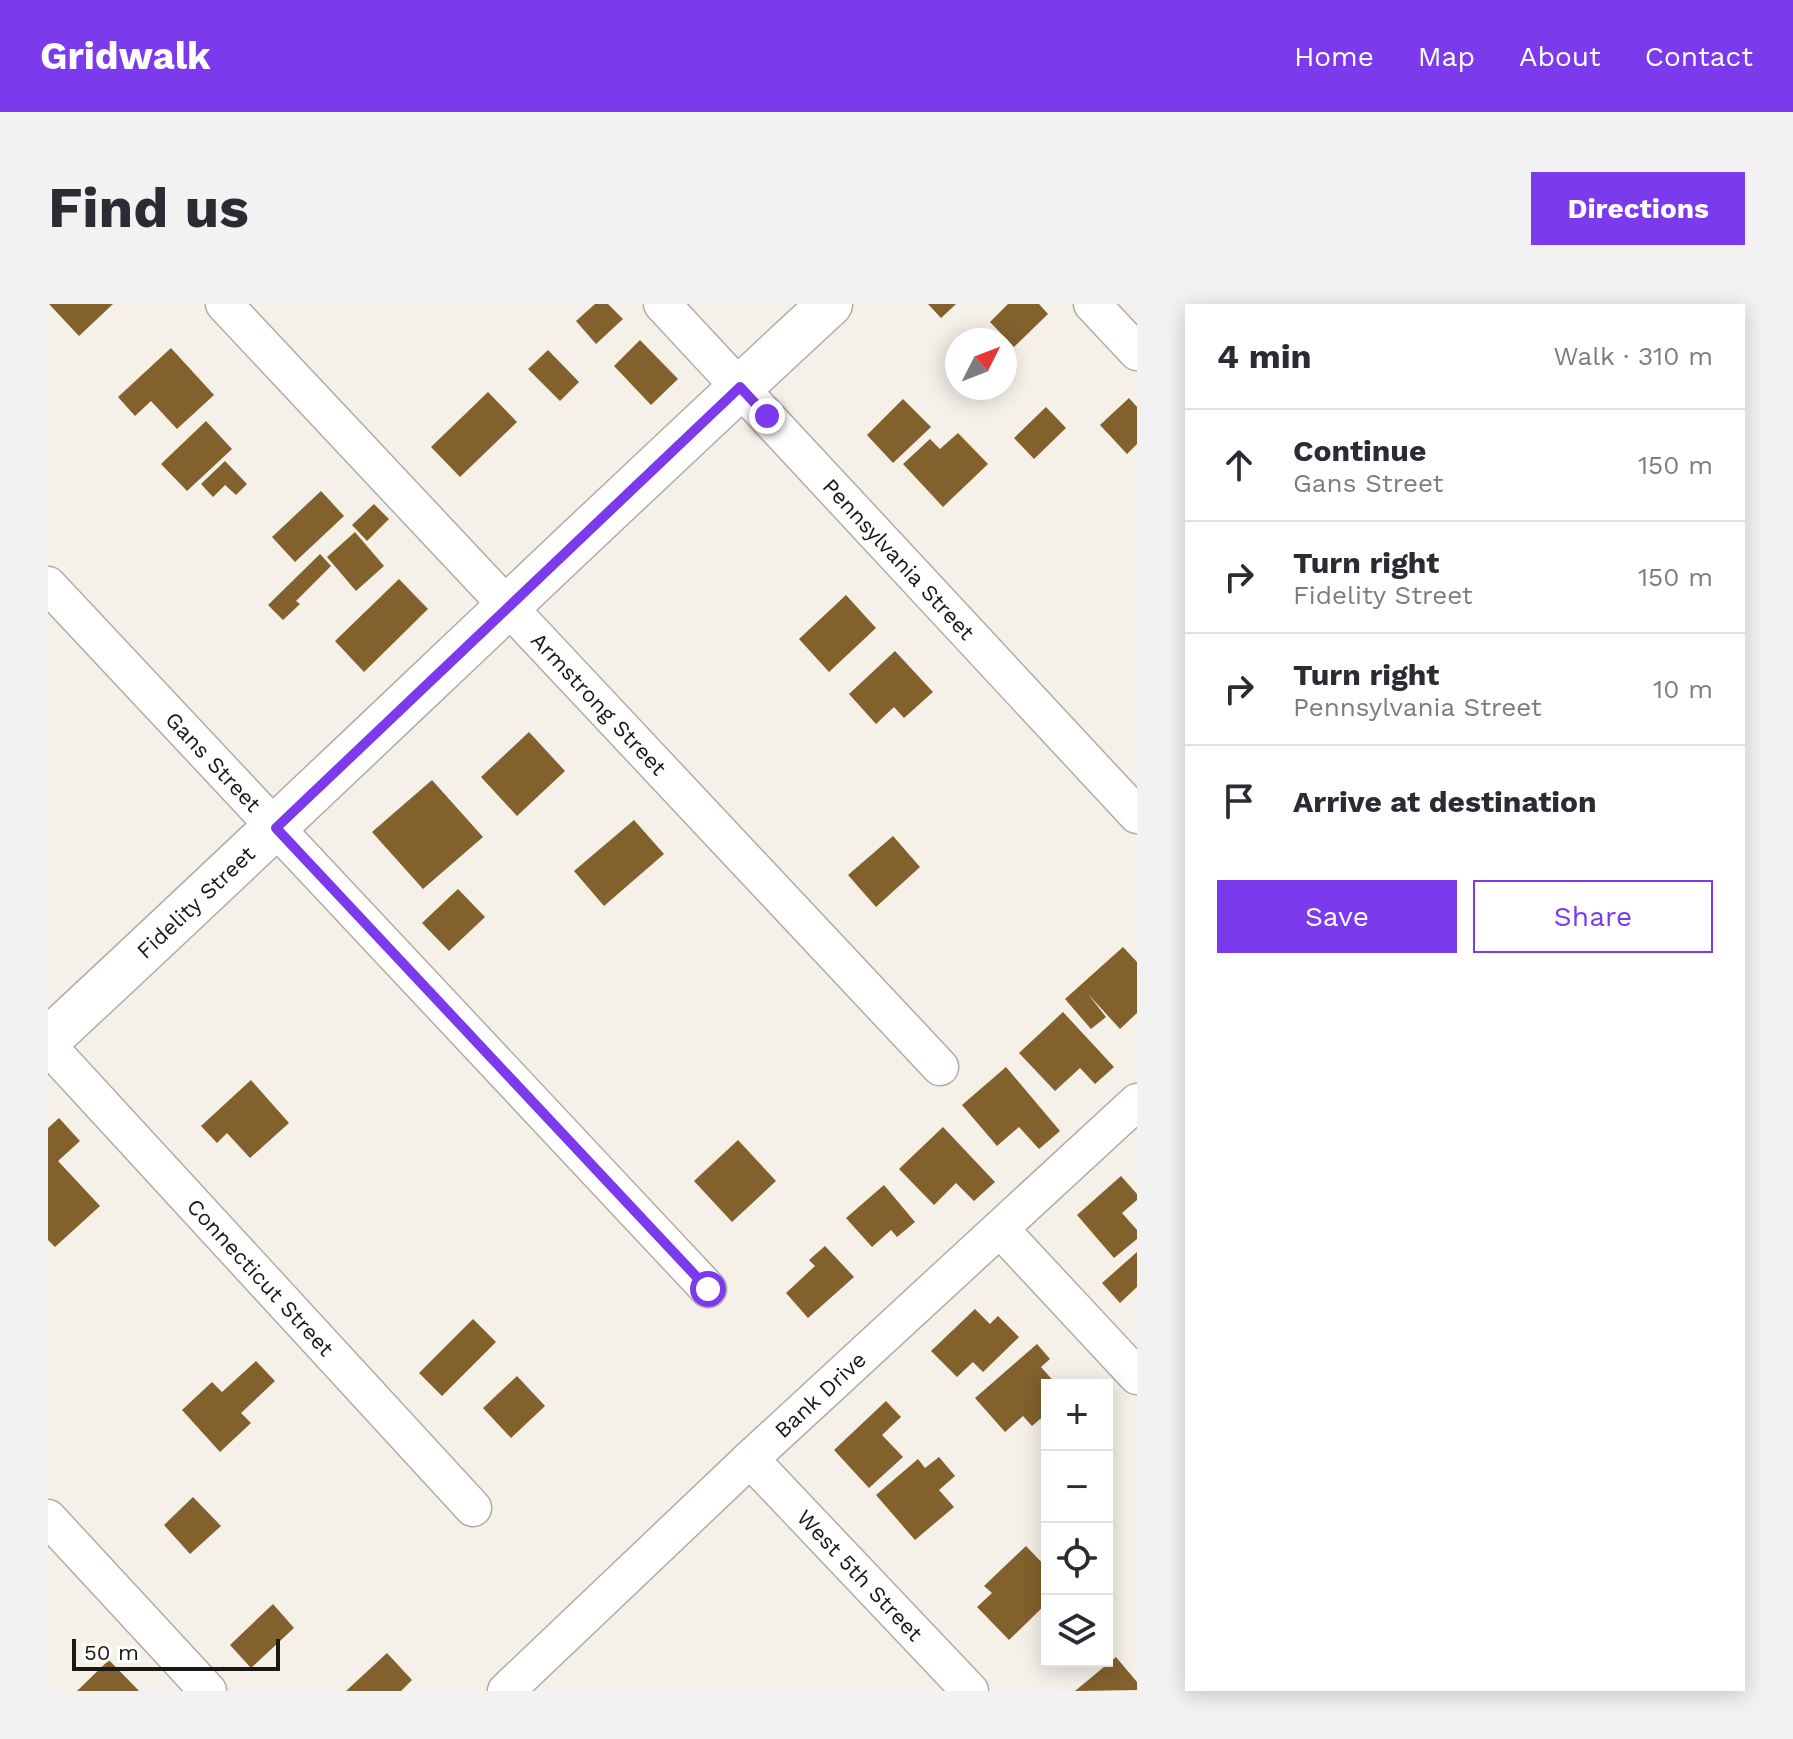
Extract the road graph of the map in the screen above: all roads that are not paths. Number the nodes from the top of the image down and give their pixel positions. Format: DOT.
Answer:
graph roads {
  1 [pos="224,304"];
  2 [pos="662,304"];
  3 [pos="830,304"];
  4 [pos="1092,304"];
  5 [pos="1137,352"];
  6 [pos="740,387"];
  7 [pos="48,585"];
  8 [pos="507,606"];
  9 [pos="1137,815"];
  10 [pos="276,828"];
  11 [pos="48,1040"];
  12 [pos="48,1046"];
  13 [pos="940,1067"];
  14 [pos="1137,1102"];
  15 [pos="1001,1230"];
  16 [pos="708,1289"];
  17 [pos="1137,1376"];
  18 [pos="750,1459"];
  19 [pos="473,1508"];
  20 [pos="48,1518"];
  21 [pos="509,1690"];
  22 [pos="208,1691"];
  23 [pos="970,1691"];
  1 -- 8 [label="street, Armstrong Street"];
  2 -- 6 [label="street, Pennsylvania Street"];
  3 -- 6 [label="main road, Fidelity Street"];
  4 -- 5 [label="street"];
  6 -- 8 [label="main road, Fidelity Street"];
  6 -- 9 [label="street, Pennsylvania Street"];
  7 -- 10 [label="street, Gans Street"];
  8 -- 10 [label="main road, Fidelity Street"];
  8 -- 13 [label="street, Armstrong Street"];
  10 -- 11 [label="main road, Fidelity Street"];
  10 -- 16 [label="street, Gans Street"];
  12 -- 19 [label="street, Connecticut Street"];
  14 -- 15 [label="street, Bank Drive"];
  15 -- 17 [label="street"];
  15 -- 18 [label="street, Bank Drive"];
  18 -- 21 [label="street, Bank Drive"];
  18 -- 23 [label="street, West 5th Street"];
  20 -- 22 [label="street"];
}
